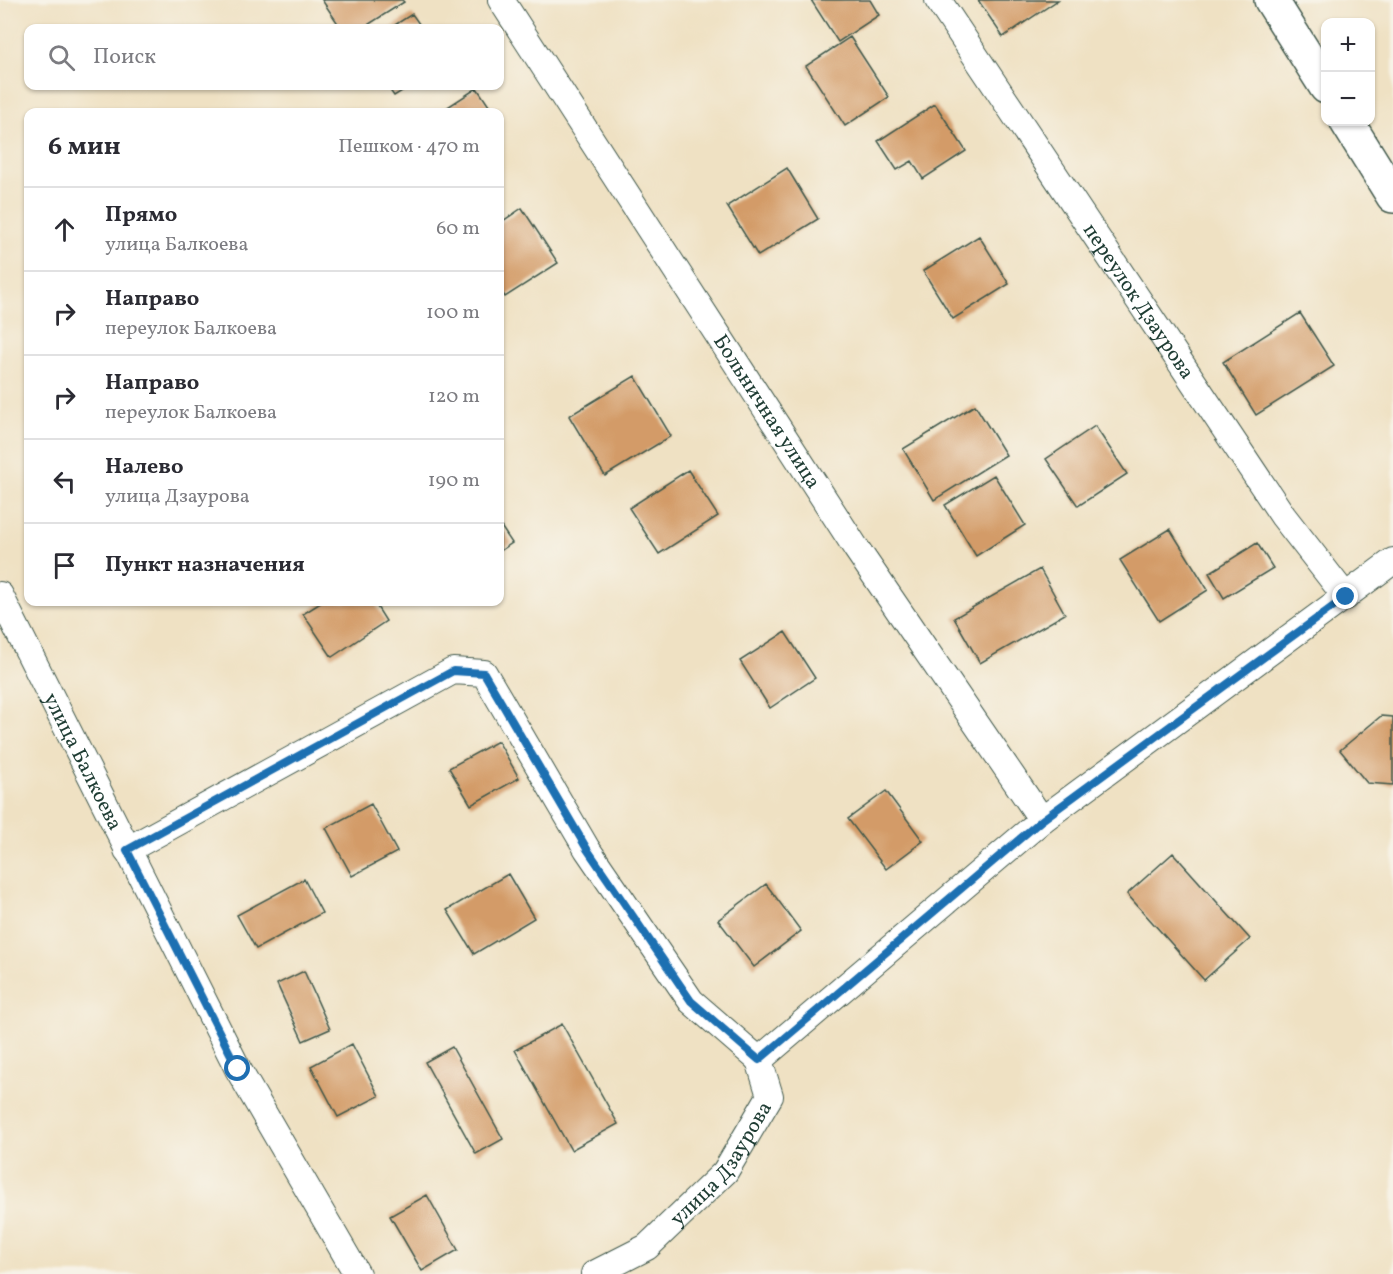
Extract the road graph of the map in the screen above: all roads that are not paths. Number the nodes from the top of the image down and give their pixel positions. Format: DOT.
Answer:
graph roads {
  1 [pos="501,0"];
  2 [pos="938,0"];
  3 [pos="1271,0"];
  4 [pos="1321,79"];
  5 [pos="1349,126"];
  6 [pos="1393,196"];
  7 [pos="1393,561"];
  8 [pos="0,595"];
  9 [pos="1346,597"];
  10 [pos="1042,820"];
  11 [pos="127,850"];
  12 [pos="759,1060"];
  13 [pos="357,1274"];
  14 [pos="594,1274"];
  1 -- 10 [label="street, Больничная улица"];
  2 -- 9 [label="street, переулок Дзаурова"];
  3 -- 4 [label="main road"];
  5 -- 6 [label="main road"];
  7 -- 9 [label="street"];
  8 -- 11 [label="street, улица Балкоева"];
  9 -- 10 [label="street"];
  10 -- 12 [label="street"];
  11 -- 12 [label="street"];
  11 -- 13 [label="street, улица Балкоева"];
  12 -- 14 [label="street, улица Дзаурова"];
}
